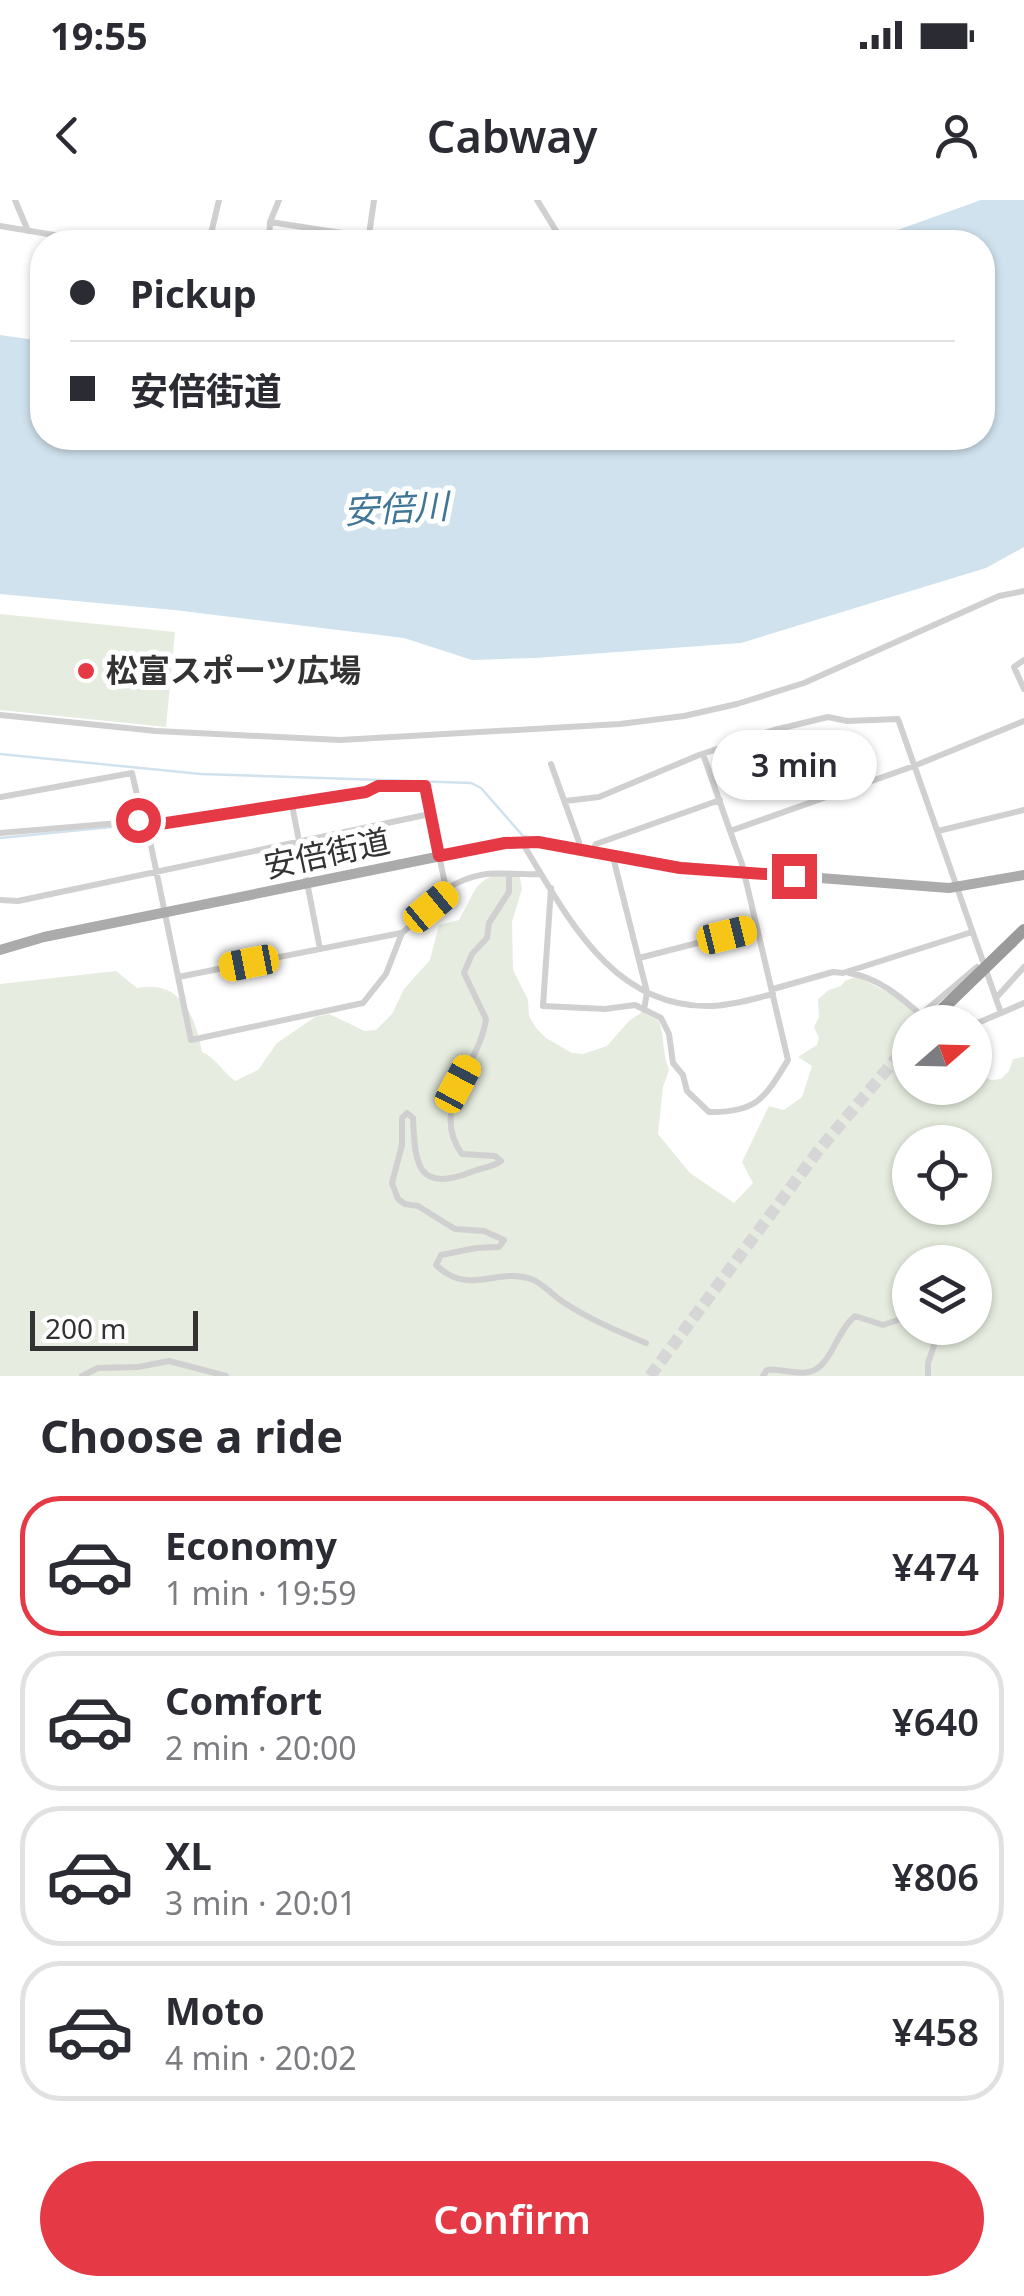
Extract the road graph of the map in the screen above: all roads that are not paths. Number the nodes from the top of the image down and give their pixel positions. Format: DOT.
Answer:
graph roads {
  1 [pos="15,200"];
  2 [pos="219,200"];
  3 [pos="279,200"];
  4 [pos="374,200"];
  5 [pos="537,200"];
  6 [pos="270,222"];
  7 [pos="0,226"];
  8 [pos="213,230"];
  9 [pos="270,230"];
  10 [pos="314,230"];
  11 [pos="370,230"];
  12 [pos="556,230"];
  13 [pos="28,231"];
  14 [pos="1024,592"];
  15 [pos="1024,660"];
  16 [pos="1024,689"];
  17 [pos="0,715"];
  18 [pos="1024,721"];
  19 [pos="704,754"];
  20 [pos="551,764"];
  21 [pos="914,766"];
  22 [pos="2,796"];
  23 [pos="720,800"];
  24 [pos="565,801"];
  25 [pos="292,805"];
  26 [pos="1024,810"];
  27 [pos="430,814"];
  28 [pos="145,824"];
  29 [pos="938,830"];
  30 [pos="730,831"];
  31 [pos="0,833"];
  32 [pos="300,842"];
  33 [pos="522,843"];
  34 [pos="578,850"];
  35 [pos="592,852"];
  36 [pos="439,856"];
  37 [pos="613,856"];
  38 [pos="158,872"];
  39 [pos="742,873"];
  40 [pos="541,874"];
  41 [pos="1024,875"];
  42 [pos="509,876"];
  43 [pos="308,883"];
  44 [pos="551,888"];
  45 [pos="957,888"];
  46 [pos="446,889"];
  47 [pos="0,900"];
  48 [pos="166,912"];
  49 [pos="756,928"];
  50 [pos="1024,930"];
  51 [pos="402,932"];
  52 [pos="972,932"];
  53 [pos="320,949"];
  54 [pos="0,950"];
  55 [pos="639,958"];
  56 [pos="983,962"];
  57 [pos="1024,967"];
  58 [pos="843,973"];
  59 [pos="178,977"];
  60 [pos="647,992"];
  61 [pos="773,992"];
  62 [pos="996,998"];
  63 [pos="1024,1004"];
  64 [pos="909,1005"];
  65 [pos="944,1005"];
  66 [pos="946,1005"];
  67 [pos="644,1010"];
  68 [pos="1002,1013"];
  69 [pos="992,1017"];
  70 [pos="892,1322"];
  71 [pos="646,1343"];
  72 [pos="934,1345"];
  73 [pos="82,1376"];
  74 [pos="226,1376"];
  75 [pos="763,1376"];
  76 [pos="928,1376"];
  1 -- 13 [label="street"];
  2 -- 8 [label="street"];
  3 -- 6 [label="street"];
  4 -- 11 [label="street"];
  5 -- 12 [label="street"];
  6 -- 9 [label="street"];
  6 -- 10 [label="street"];
  7 -- 13 [label="street"];
  14 -- 17 [label="street"];
  15 -- 16 [label="street"];
  18 -- 21 [label="street"];
  19 -- 21 [label="street"];
  19 -- 23 [label="street"];
  19 -- 24 [label="street"];
  20 -- 24 [label="street"];
  21 -- 29 [label="street"];
  21 -- 30 [label="street"];
  22 -- 28 [label="street"];
  23 -- 30 [label="street"];
  23 -- 35 [label="street"];
  24 -- 34 [label="street"];
  25 -- 27 [label="street"];
  25 -- 28 [label="street"];
  25 -- 32 [label="street"];
  26 -- 29 [label="street"];
  27 -- 32 [label="street"];
  27 -- 36 [label="street"];
  28 -- 31 [label="street"];
  28 -- 38 [label="street"];
  29 -- 45 [label="street"];
  30 -- 39 [label="street"];
  32 -- 38 [label="street"];
  32 -- 43 [label="street"];
  33 -- 34 [label="main road, 安倍街道"];
  33 -- 36 [label="main road, 安倍街道"];
  33 -- 40 [label="street"];
  34 -- 35 [label="main road, 安倍街道"];
  35 -- 37 [label="main road, 安倍街道"];
  36 -- 43 [label="main road, 安倍街道"];
  36 -- 46 [label="street"];
  37 -- 39 [label="main road, 安倍街道"];
  37 -- 55 [label="street"];
  38 -- 47 [label="street"];
  38 -- 48 [label="street"];
  39 -- 45 [label="main road, 安倍街道"];
  39 -- 49 [label="street"];
  40 -- 42 [label="street"];
  40 -- 44 [label="street"];
  41 -- 45 [label="main road, 安倍街道"];
  42 -- 46 [label="street"];
  42 -- 71 [label="street"];
  43 -- 48 [label="main road, 安倍街道"];
  43 -- 53 [label="street"];
  44 -- 60 [label="street"];
  44 -- 67 [label="street"];
  45 -- 52 [label="street"];
  46 -- 51 [label="street"];
  48 -- 54 [label="main road, 安倍街道"];
  48 -- 59 [label="street"];
  49 -- 55 [label="street"];
  49 -- 61 [label="street"];
  50 -- 56 [label="street"];
  50 -- 66 [label="highway, bridge"];
  51 -- 53 [label="street"];
  51 -- 59 [label="street"];
  52 -- 56 [label="street"];
  52 -- 58 [label="street"];
  53 -- 59 [label="street"];
  55 -- 60 [label="street"];
  56 -- 62 [label="street"];
  56 -- 65 [label="street"];
  57 -- 62 [label="street"];
  58 -- 61 [label="street"];
  58 -- 64 [label="street"];
  60 -- 61 [label="street"];
  60 -- 67 [label="street"];
  61 -- 67 [label="street"];
  62 -- 68 [label="street"];
  63 -- 68 [label="street"];
  68 -- 69 [label="street"];
  70 -- 75 [label="street"];
  72 -- 76 [label="street"];
  73 -- 74 [label="street"];
}
